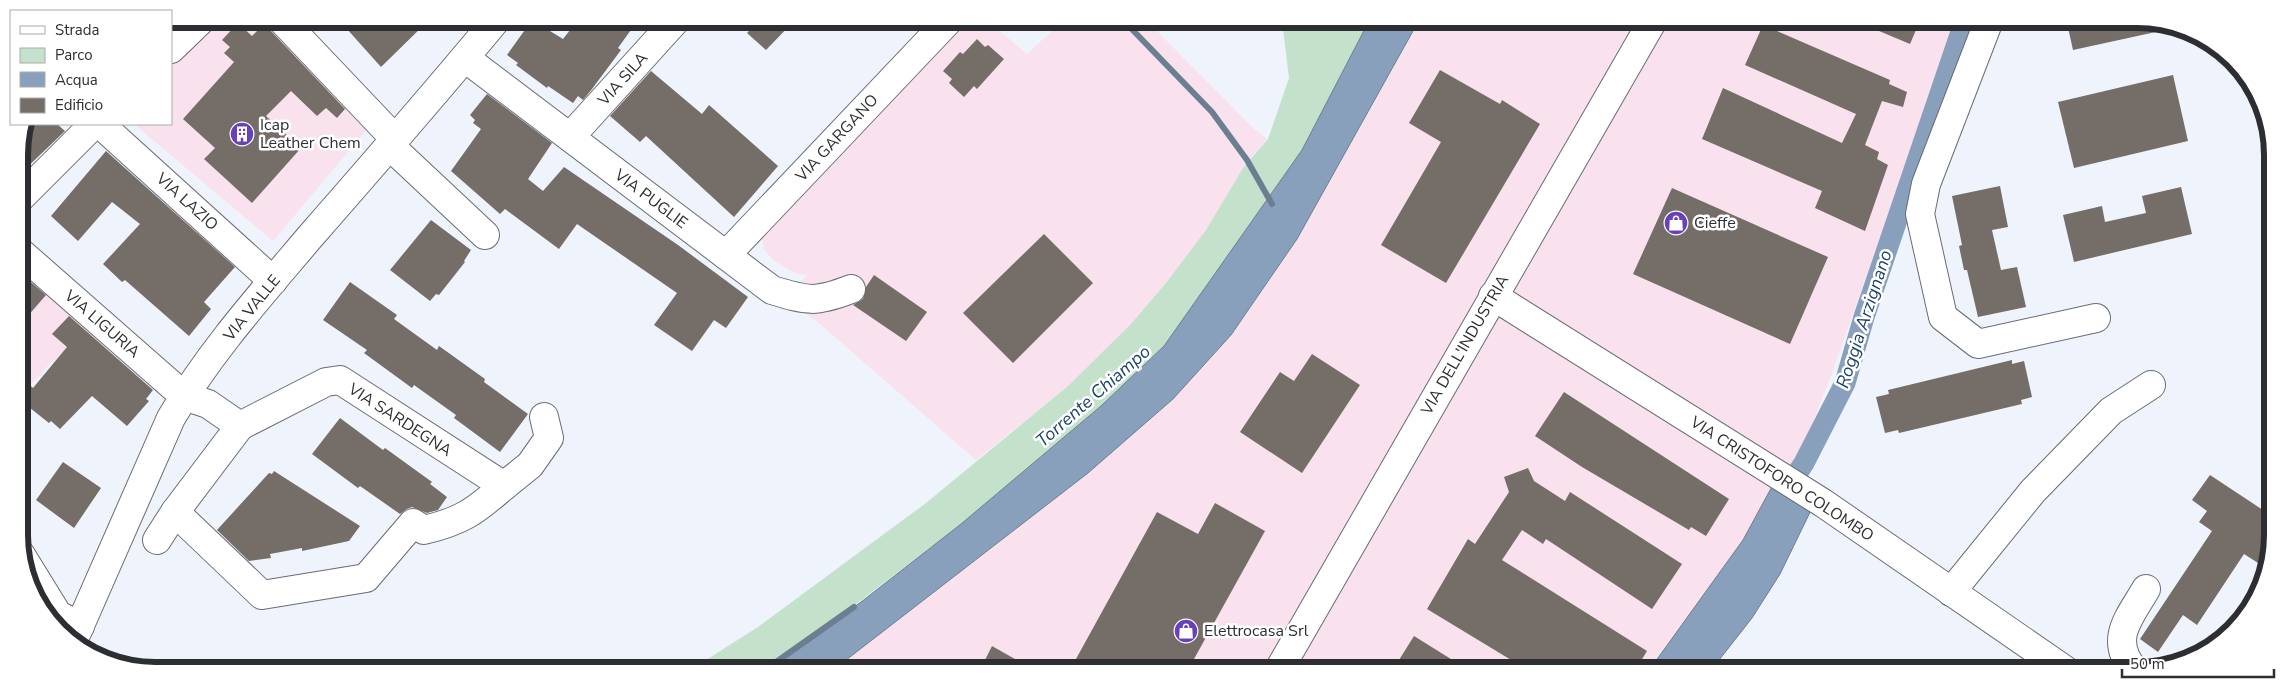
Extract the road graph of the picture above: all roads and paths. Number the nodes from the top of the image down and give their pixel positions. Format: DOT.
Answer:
graph roads {
  1 [pos="193,28"];
  2 [pos="289,28"];
  3 [pos="489,28"];
  4 [pos="669,28"];
  5 [pos="940,28"];
  6 [pos="1649,28"];
  7 [pos="1986,28"];
  8 [pos="172,48"];
  9 [pos="465,58"];
  10 [pos="93,125"];
  11 [pos="101,125"];
  12 [pos="570,137"];
  13 [pos="392,142"];
  14 [pos="28,190"];
  15 [pos="485,234"];
  16 [pos="726,256"];
  17 [pos="28,259"];
  18 [pos="273,281"];
  19 [pos="851,289"];
  20 [pos="1493,296"];
  21 [pos="2096,318"];
  22 [pos="2151,385"];
  23 [pos="184,396"];
  24 [pos="544,417"];
  25 [pos="240,426"];
  26 [pos="504,486"];
  27 [pos="175,512"];
  28 [pos="157,540"];
  29 [pos="36,579"];
  30 [pos="2146,589"];
  31 [pos="1951,592"];
  32 [pos="77,633"];
  33 [pos="1284,661"];
  34 [pos="2052,661"];
  35 [pos="2126,661"];
  1 -- 8 [label="street"];
  2 -- 13 [label="street"];
  3 -- 9 [label="street, VIA VALLE"];
  4 -- 12 [label="street, VIA SILA"];
  5 -- 16 [label="street, VIA GARGANO"];
  6 -- 20 [label="street, VIA DELL'INDUSTRIA"];
  7 -- 21 [label="street"];
  9 -- 12 [label="street, VIA PUGLIE"];
  9 -- 13 [label="street, VIA VALLE"];
  10 -- 14 [label="street"];
  11 -- 18 [label="street, VIA LAZIO"];
  12 -- 16 [label="street, VIA PUGLIE"];
  13 -- 15 [label="street"];
  13 -- 18 [label="street, VIA VALLE"];
  16 -- 19 [label="street, VIA PUGLIE"];
  17 -- 23 [label="street, VIA LIGURIA"];
  18 -- 23 [label="street, VIA VALLE"];
  20 -- 31 [label="street, VIA CRISTOFORO COLOMBO"];
  20 -- 33 [label="street, VIA DELL'INDUSTRIA"];
  22 -- 31 [label="street"];
  23 -- 25 [label="street"];
  23 -- 32 [label="street, VIA VALLE"];
  24 -- 26 [label="street"];
  25 -- 26 [label="street, VIA SARDEGNA"];
  25 -- 27 [label="street, VIA SARDEGNA"];
  26 -- 27 [label="street"];
  27 -- 28 [label="street, VIA SARDEGNA"];
  29 -- 32 [label="street"];
  30 -- 35 [label="street"];
  31 -- 34 [label="street, VIA CRISTOFORO COLOMBO"];
}
